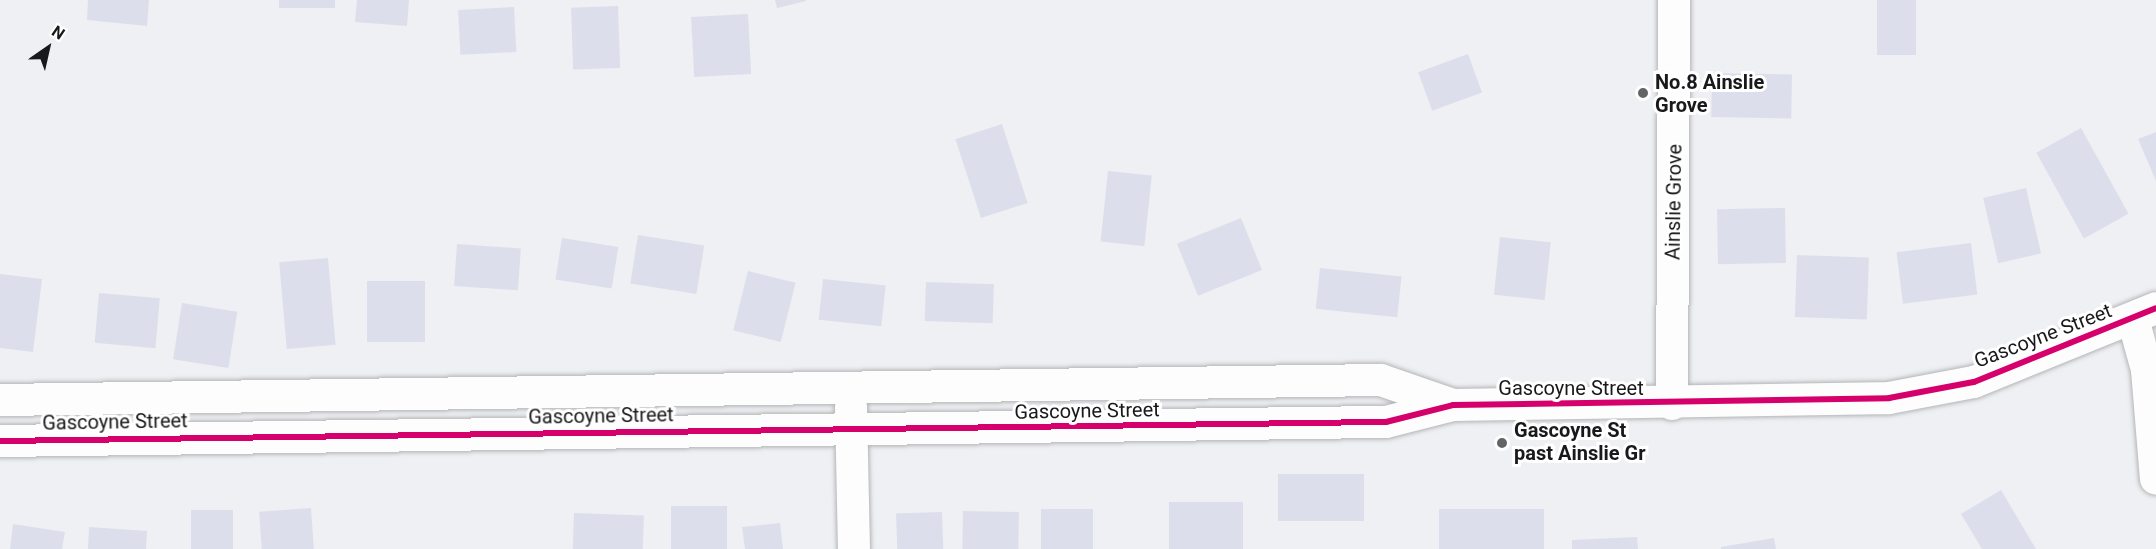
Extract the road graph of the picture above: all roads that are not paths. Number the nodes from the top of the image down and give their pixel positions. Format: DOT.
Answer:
graph roads {
  1 [pos="1674,0"];
  2 [pos="2145,313"];
  3 [pos="851,385"];
  4 [pos="0,400"];
  5 [pos="1672,404"];
  6 [pos="1453,405"];
  7 [pos="852,429"];
  8 [pos="0,441"];
  9 [pos="2156,479"];
  10 [pos="854,549"];
  1 -- 5 [label="street, Ainslie Grove"];
  2 -- 5 [label="street, Gascoyne Street"];
  2 -- 9 [label="street"];
  3 -- 4 [label="street, Gascoyne Street"];
  3 -- 6 [label="street, Gascoyne Street"];
  3 -- 7 [label="street"];
  5 -- 6 [label="street, Gascoyne Street"];
  6 -- 7 [label="street, Gascoyne Street"];
  7 -- 8 [label="street, Gascoyne Street"];
  7 -- 10 [label="street"];
}
